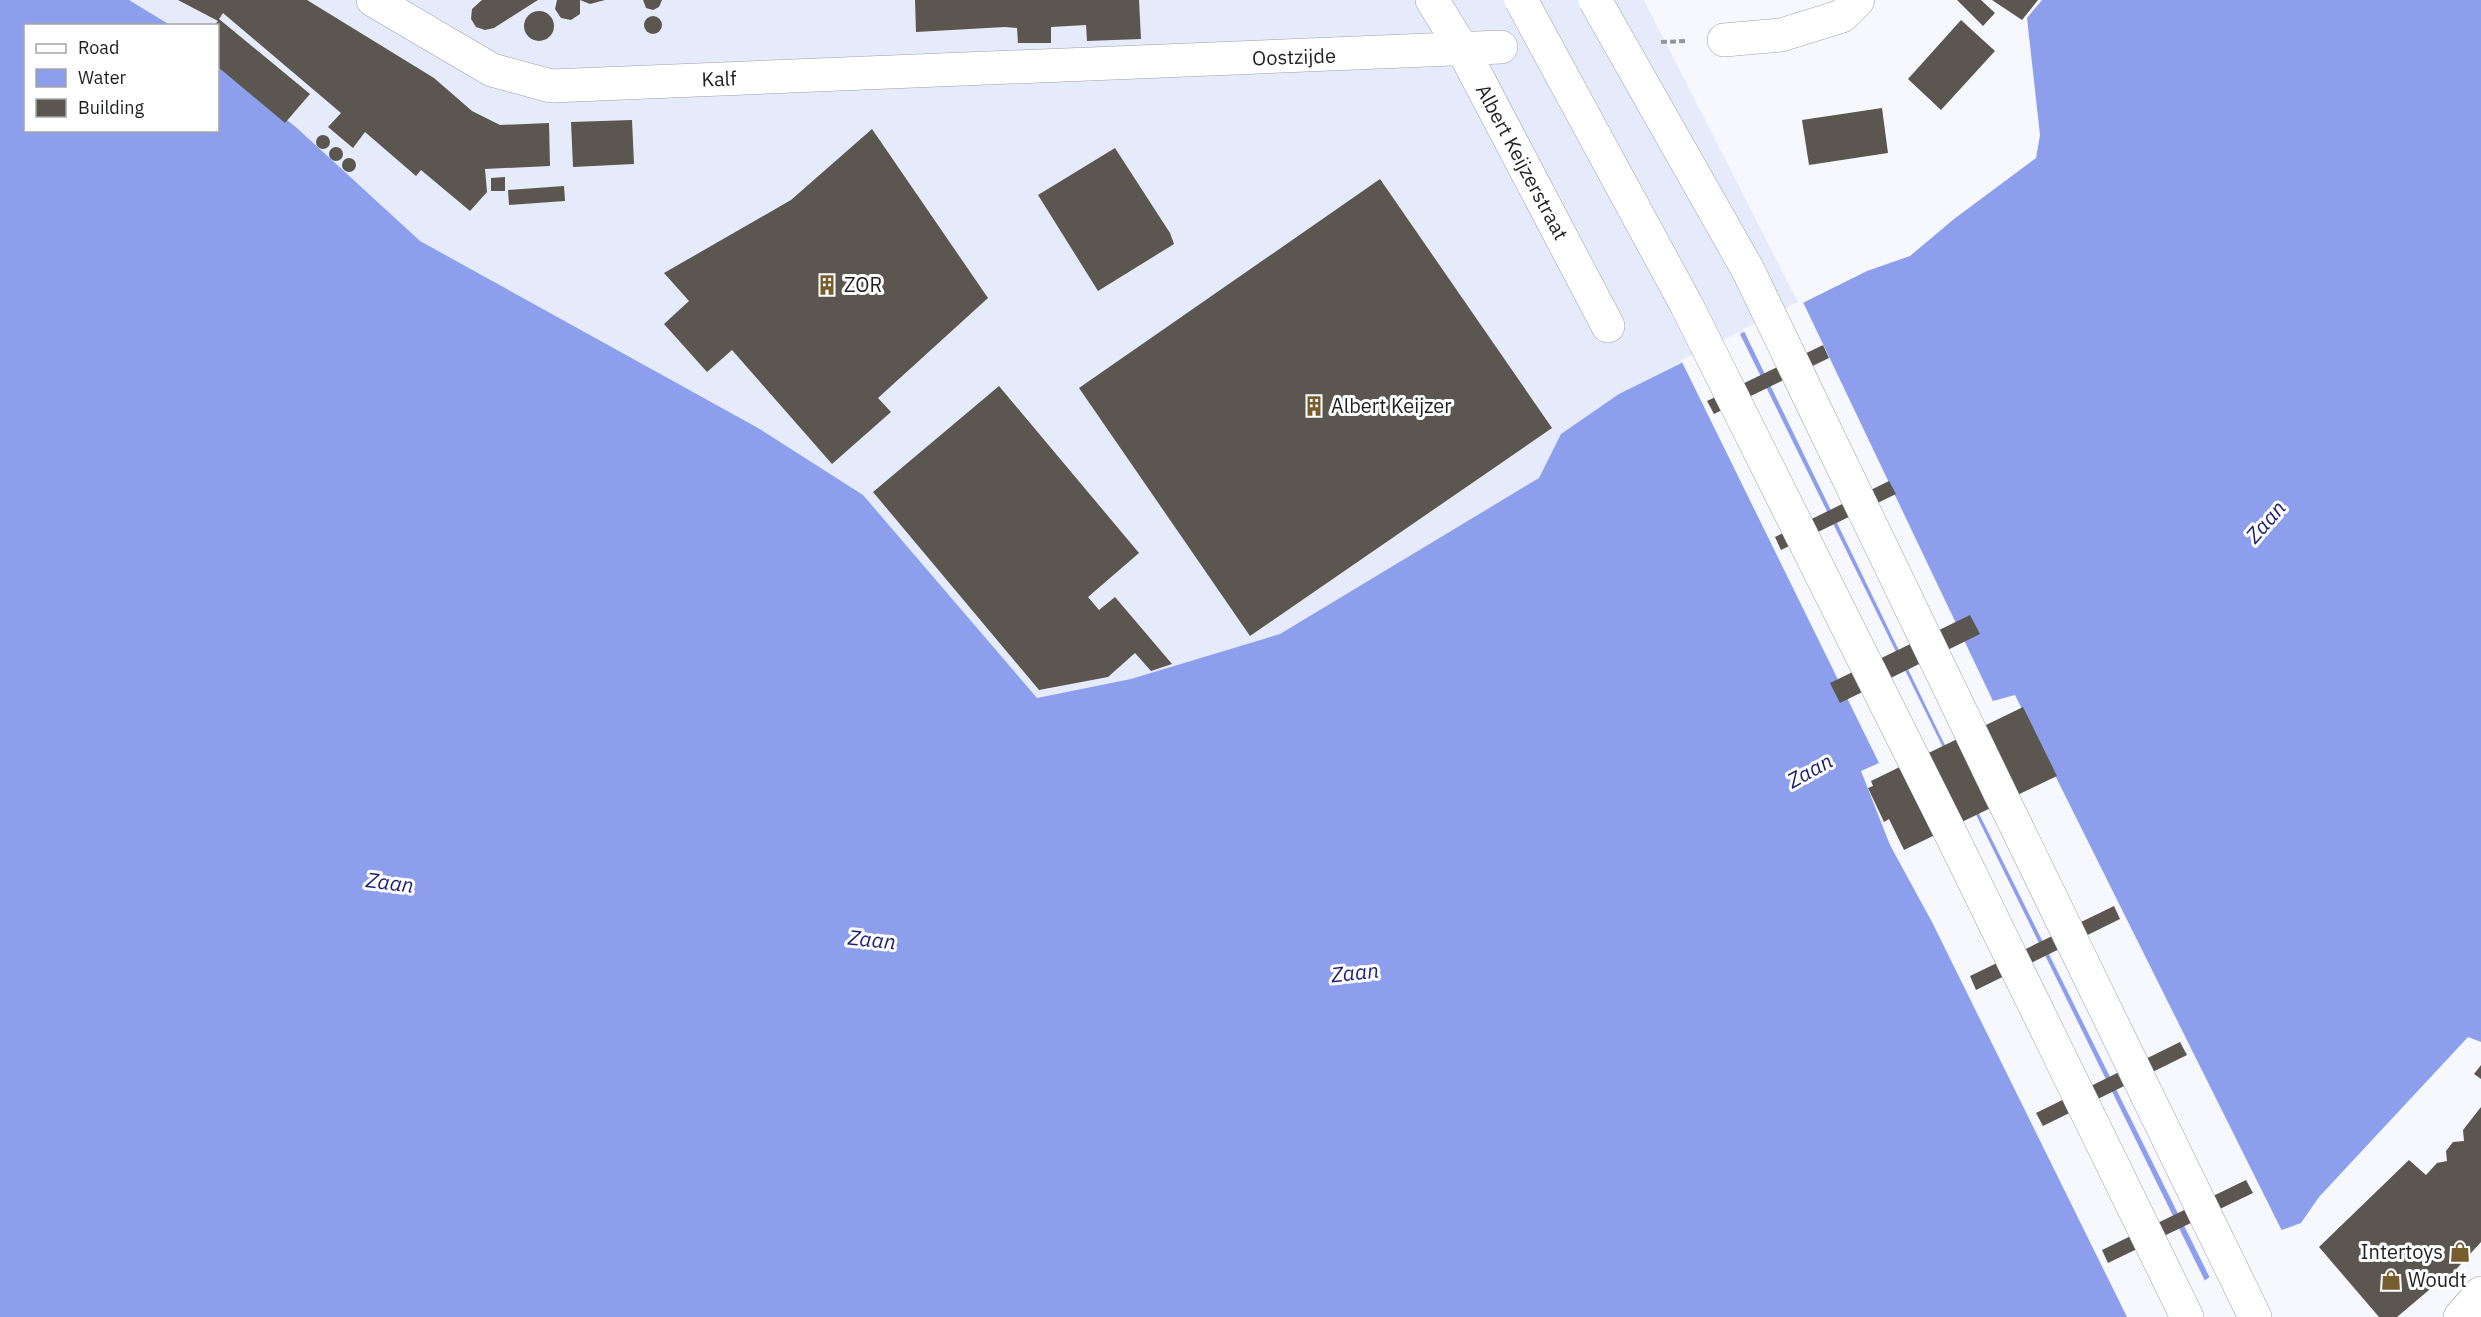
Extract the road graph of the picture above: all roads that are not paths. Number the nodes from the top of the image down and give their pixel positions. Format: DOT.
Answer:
graph roads {
  1 [pos="373,0"];
  2 [pos="1432,0"];
  3 [pos="1521,0"];
  4 [pos="1595,0"];
  5 [pos="1858,0"];
  6 [pos="1724,40"];
  7 [pos="1501,47"];
  8 [pos="1463,50"];
  9 [pos="1087,65"];
  10 [pos="1608,326"];
  11 [pos="2481,1293"];
  12 [pos="2187,1317"];
  13 [pos="2255,1317"];
  14 [pos="2460,1317"];
  1 -- 9 [label="main road, Kalf"];
  2 -- 8 [label="main road, Albert Keijzerstraat"];
  3 -- 12 [label="main road, bridge"];
  4 -- 13 [label="main road, bridge"];
  5 -- 6 [label="main road"];
  7 -- 8 [label="main road, Oostzijde"];
  8 -- 9 [label="main road, Oostzijde"];
  8 -- 10 [label="main road, Albert Keijzerstraat"];
  11 -- 14 [label="main road"];
}
